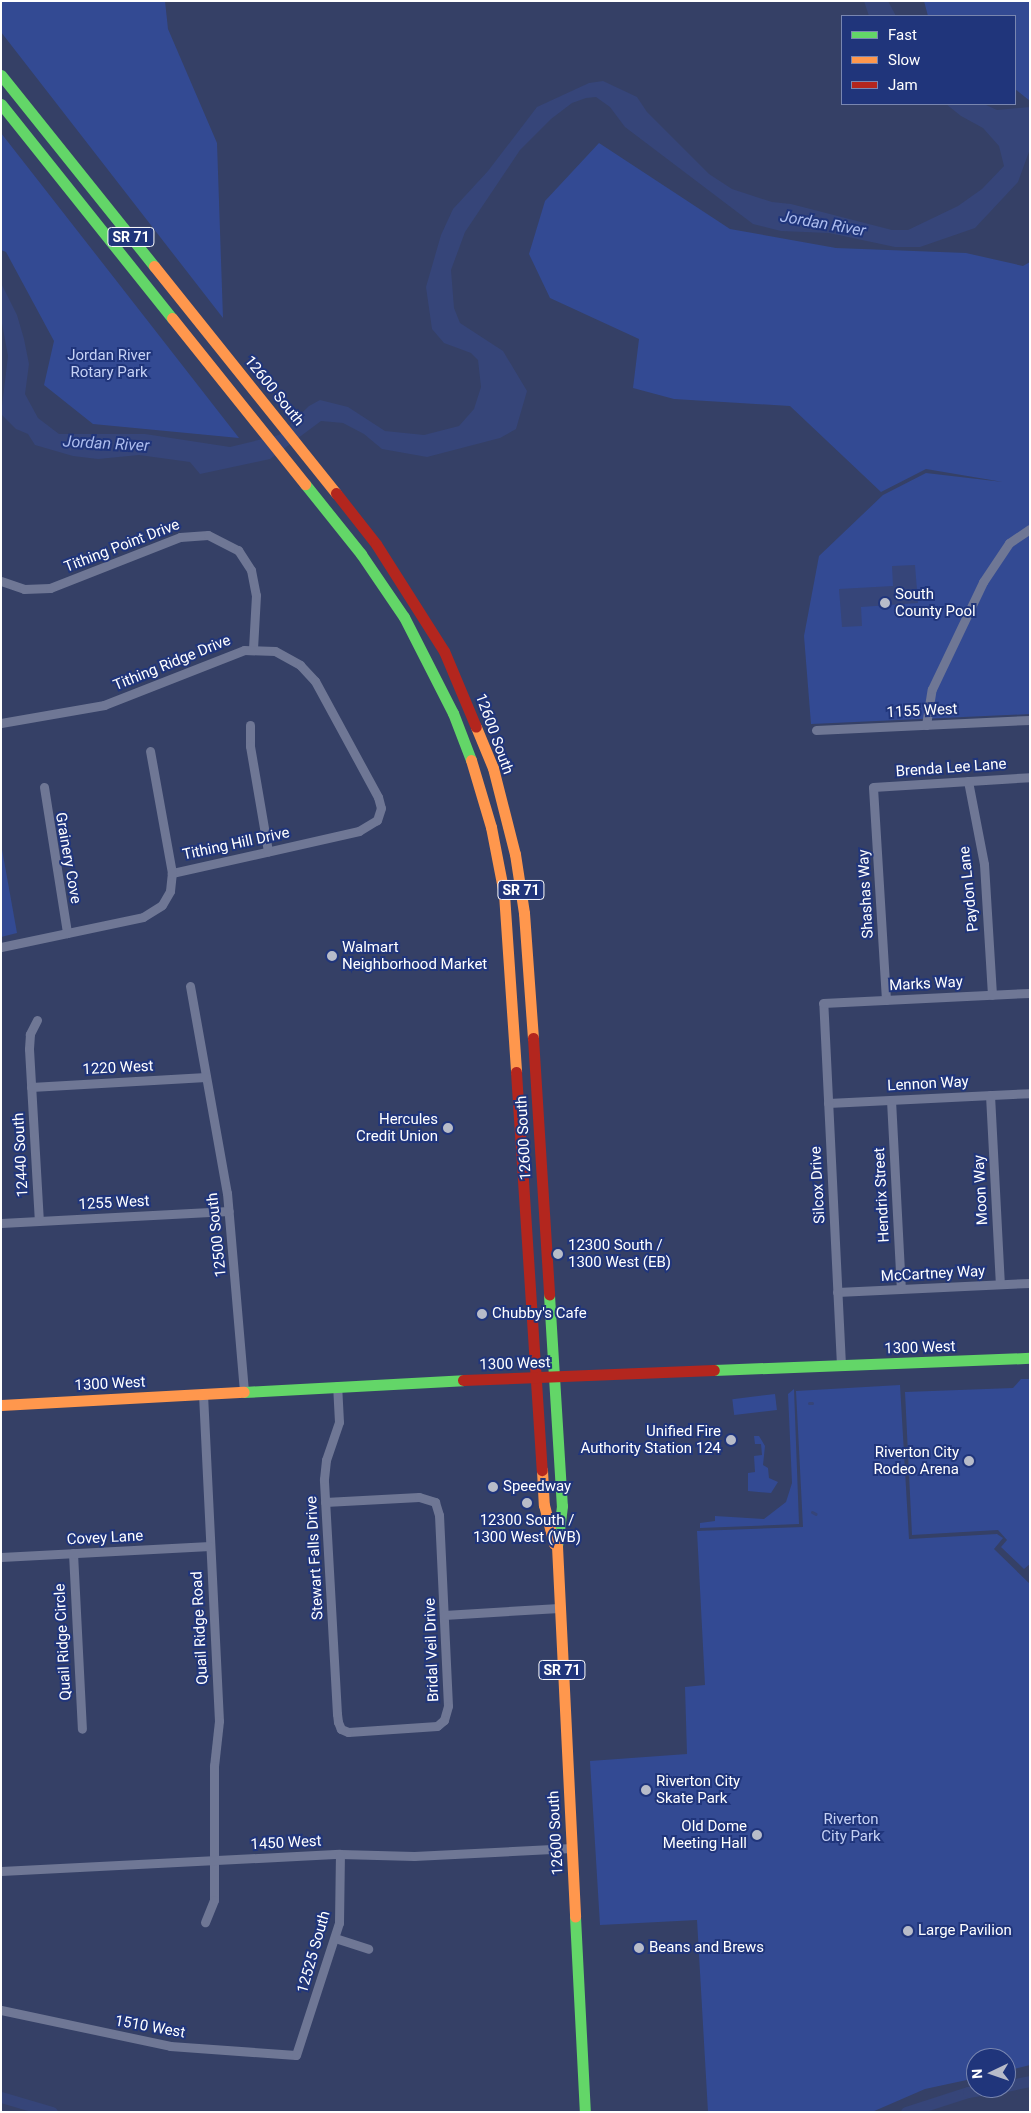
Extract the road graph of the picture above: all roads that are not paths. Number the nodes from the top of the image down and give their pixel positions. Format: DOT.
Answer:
graph roads {
  1 [pos="1,75"];
  2 [pos="1,104"];
  3 [pos="1030,529"];
  4 [pos="1,581"];
  5 [pos="253,649"];
  6 [pos="1030,720"];
  7 [pos="1,724"];
  8 [pos="250,724"];
  9 [pos="926,725"];
  10 [pos="816,730"];
  11 [pos="150,751"];
  12 [pos="1030,777"];
  13 [pos="968,781"];
  14 [pos="44,787"];
  15 [pos="873,787"];
  16 [pos="380,814"];
  17 [pos="268,851"];
  18 [pos="172,873"];
  19 [pos="67,933"];
  20 [pos="1,948"];
  21 [pos="190,986"];
  22 [pos="1030,993"];
  23 [pos="992,995"];
  24 [pos="886,1000"];
  25 [pos="823,1003"];
  26 [pos="37,1020"];
  27 [pos="206,1078"];
  28 [pos="32,1087"];
  29 [pos="1030,1093"];
  30 [pos="990,1095"];
  31 [pos="891,1100"];
  32 [pos="828,1103"];
  33 [pos="229,1211"];
  34 [pos="39,1221"];
  35 [pos="1,1223"];
  36 [pos="1030,1283"];
  37 [pos="1000,1284"];
  38 [pos="901,1289"];
  39 [pos="837,1292"];
  40 [pos="1030,1358"];
  41 [pos="841,1365"];
  42 [pos="537,1378"];
  43 [pos="554,1378"];
  44 [pos="337,1386"];
  45 [pos="244,1392"];
  46 [pos="202,1394"];
  47 [pos="1,1405"];
  48 [pos="326,1502"];
  49 [pos="210,1546"];
  50 [pos="72,1554"];
  51 [pos="556,1554"];
  52 [pos="1,1557"];
  53 [pos="559,1608"];
  54 [pos="444,1615"];
  55 [pos="82,1729"];
  56 [pos="341,1730"];
  57 [pos="572,1848"];
  58 [pos="340,1854"];
  59 [pos="215,1860"];
  60 [pos="1,1871"];
  61 [pos="205,1922"];
  62 [pos="335,1938"];
  63 [pos="368,1949"];
  64 [pos="1,2010"];
  65 [pos="296,2055"];
  66 [pos="585,2112"];
  1 -- 43 [label="main road, 12600 South / SR 71"];
  2 -- 42 [label="main road, 12600 South / SR 71"];
  3 -- 9 [label="street"];
  4 -- 5 [label="street, Tithing Point Drive"];
  5 -- 7 [label="street, Tithing Ridge Drive"];
  5 -- 16 [label="street, Tithing Ridge Drive"];
  6 -- 9 [label="street, 1155 West"];
  8 -- 17 [label="street"];
  9 -- 10 [label="street, 1155 West"];
  11 -- 18 [label="street"];
  12 -- 13 [label="street, Brenda Lee Lane"];
  13 -- 15 [label="street, Brenda Lee Lane"];
  13 -- 23 [label="street, Paydon Lane"];
  14 -- 19 [label="street, Grainery Cove"];
  15 -- 24 [label="street, Shashas Way"];
  16 -- 17 [label="street, Tithing Hill Drive"];
  17 -- 18 [label="street, Tithing Hill Drive"];
  18 -- 19 [label="street, Tithing Hill Drive"];
  19 -- 20 [label="street, Tithing Hill Drive"];
  21 -- 27 [label="street, 12500 South"];
  22 -- 23 [label="street, Marks Way"];
  23 -- 24 [label="street, Marks Way"];
  24 -- 25 [label="street, Marks Way"];
  25 -- 32 [label="street, Silcox Drive"];
  26 -- 28 [label="street, 12440 South"];
  27 -- 28 [label="street, 1220 West"];
  27 -- 33 [label="street, 12500 South"];
  28 -- 34 [label="street, 12440 South"];
  29 -- 30 [label="street, Lennon Way"];
  30 -- 31 [label="street, Lennon Way"];
  30 -- 37 [label="street, Moon Way"];
  31 -- 32 [label="street, Lennon Way"];
  31 -- 38 [label="street, Hendrix Street"];
  32 -- 39 [label="street, Silcox Drive"];
  33 -- 34 [label="street, 1255 West"];
  33 -- 45 [label="street, 12500 South"];
  34 -- 35 [label="street, 1255 West"];
  36 -- 37 [label="street, McCartney Way"];
  37 -- 38 [label="street, McCartney Way"];
  38 -- 39 [label="street, McCartney Way"];
  39 -- 41 [label="street, Silcox Drive"];
  40 -- 41 [label="main road, 1300 West"];
  41 -- 43 [label="main road, 1300 West"];
  42 -- 43 [label="main road, 1300 West"];
  42 -- 44 [label="main road, 1300 West"];
  42 -- 51 [label="main road, 12600 South / SR 71"];
  43 -- 51 [label="main road, 12600 South / SR 71"];
  44 -- 45 [label="main road, 1300 West"];
  44 -- 48 [label="street, Stewart Falls Drive"];
  45 -- 46 [label="main road, 1300 West"];
  46 -- 47 [label="main road, 1300 West"];
  46 -- 49 [label="street, Quail Ridge Road"];
  48 -- 54 [label="street, Bridal Veil Drive"];
  48 -- 56 [label="street, Stewart Falls Drive"];
  49 -- 50 [label="street, Covey Lane"];
  49 -- 59 [label="street, Quail Ridge Road"];
  50 -- 52 [label="street, Covey Lane"];
  50 -- 55 [label="street, Quail Ridge Circle"];
  51 -- 53 [label="main road, 12600 South / SR 71"];
  53 -- 54 [label="street"];
  53 -- 57 [label="main road, 12600 South / SR 71"];
  54 -- 56 [label="street, Bridal Veil Drive"];
  57 -- 58 [label="street, 1450 West"];
  57 -- 66 [label="main road, 12600 South / SR 71"];
  58 -- 59 [label="street, 1450 West"];
  58 -- 62 [label="street, 12525 South"];
  59 -- 60 [label="street, 1450 West"];
  59 -- 61 [label="street, Quail Ridge Road"];
  62 -- 63 [label="street"];
  62 -- 65 [label="street, 12525 South"];
  64 -- 65 [label="street, 1510 West"];
}
